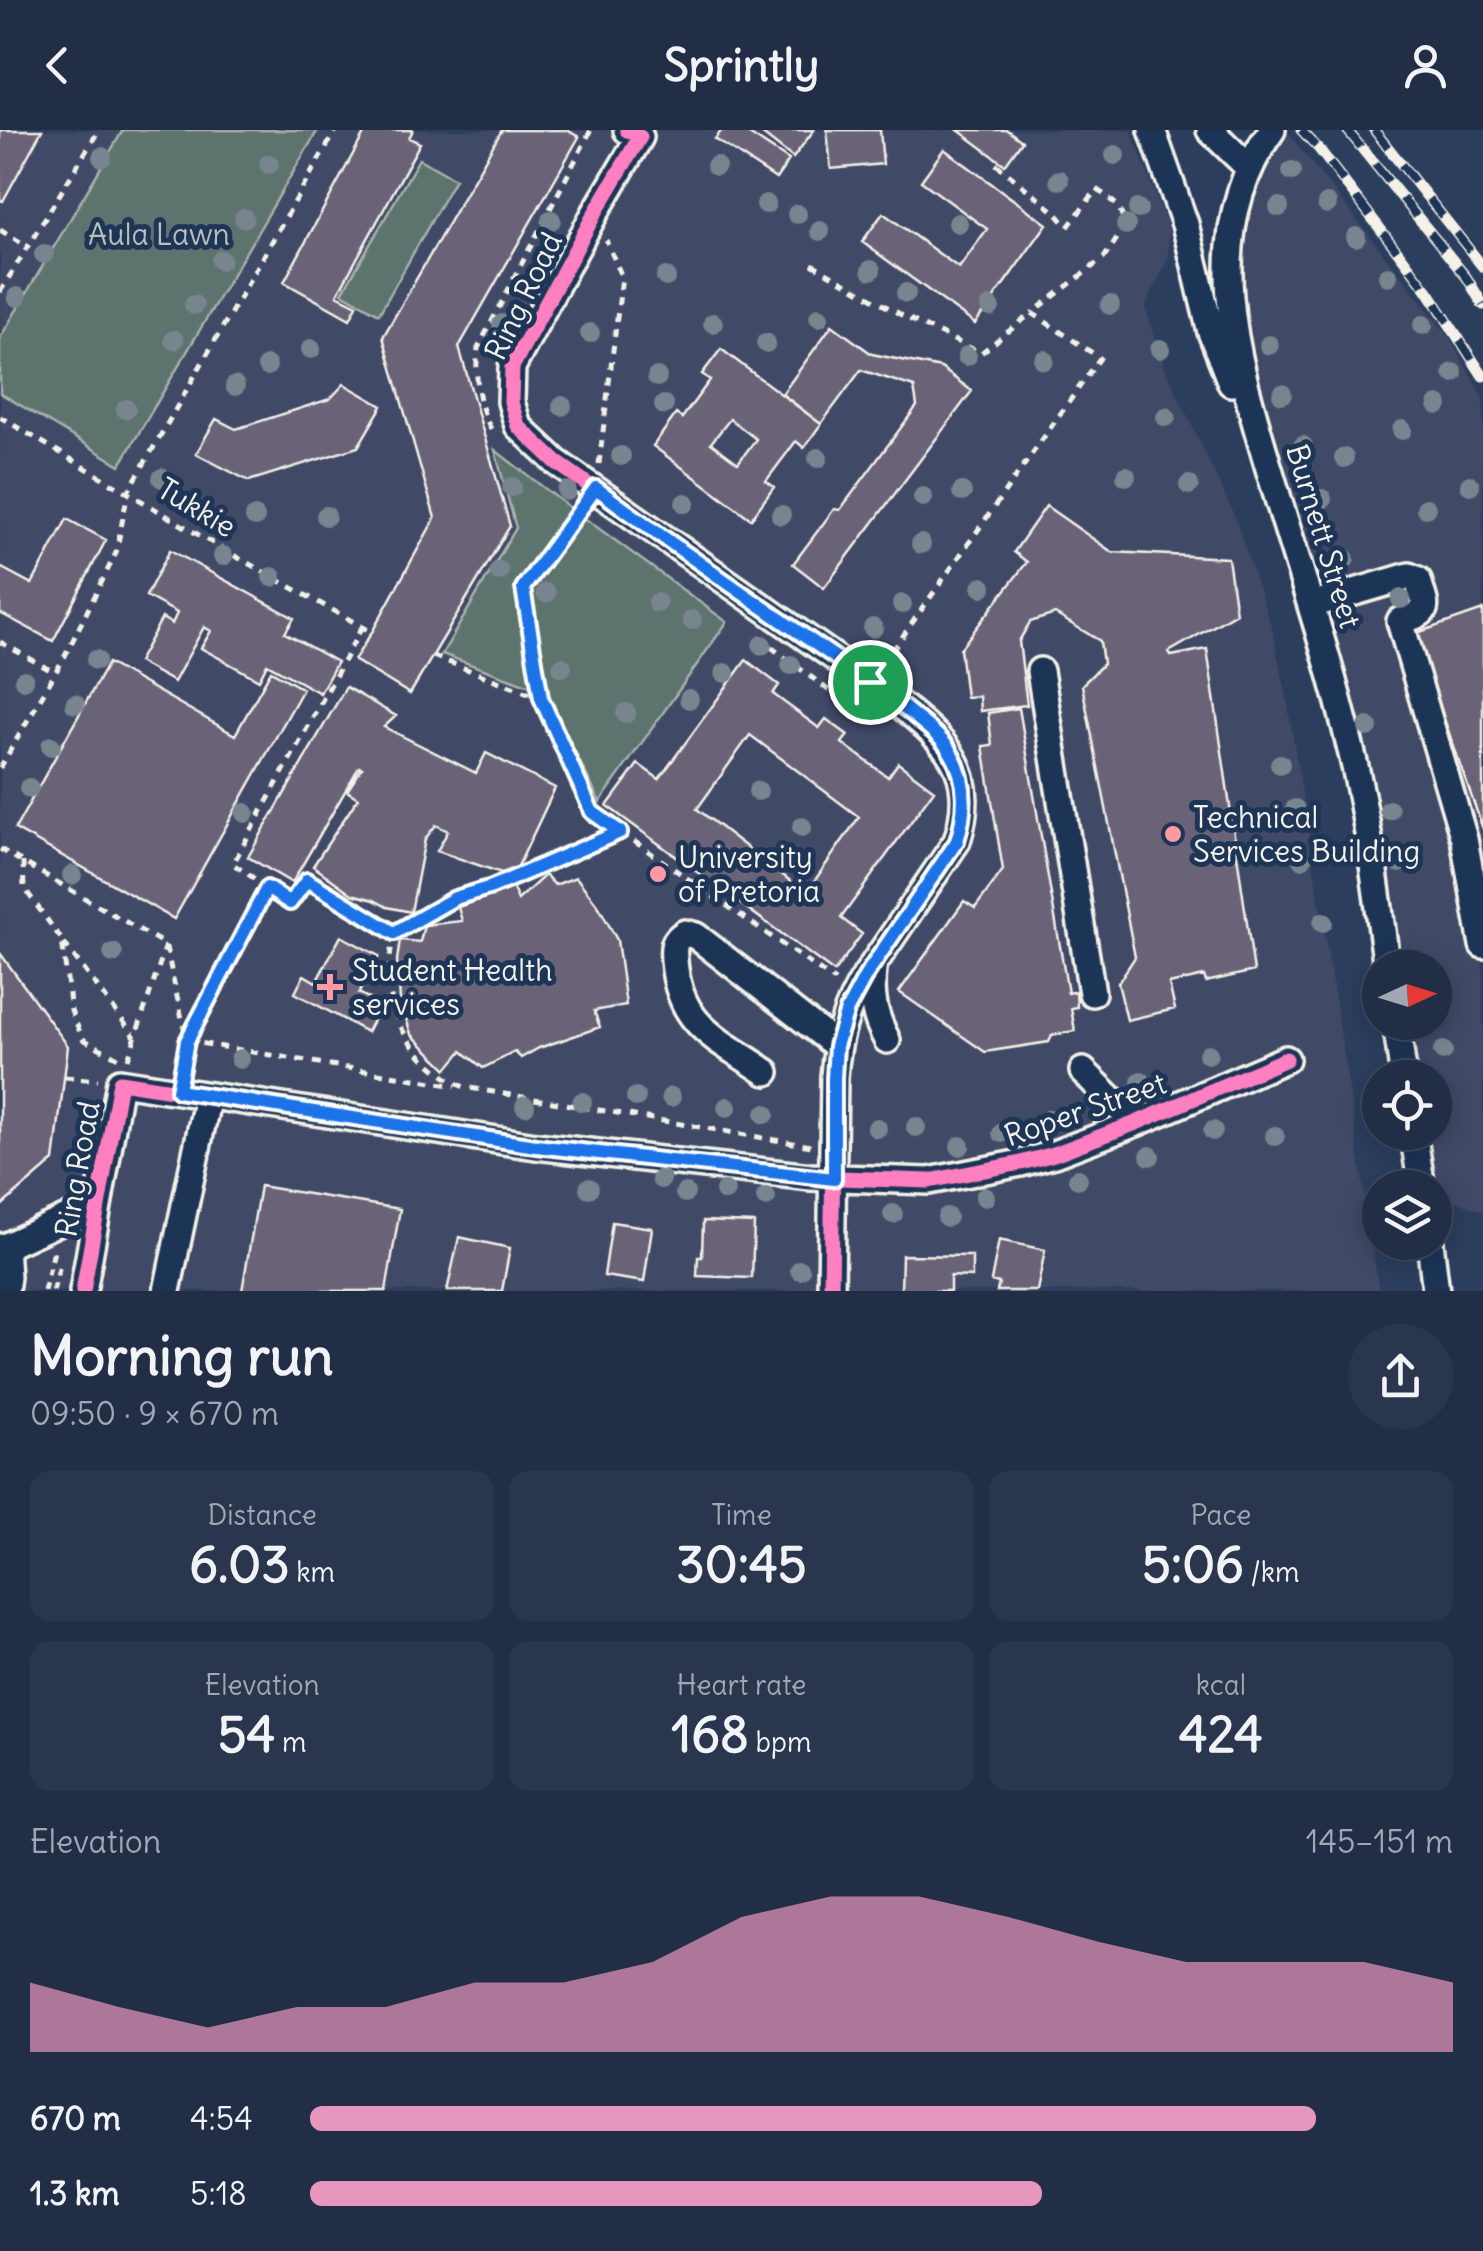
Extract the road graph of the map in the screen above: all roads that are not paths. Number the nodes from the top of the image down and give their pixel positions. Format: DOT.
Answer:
graph roads {
  1 [pos="627,130"];
  2 [pos="1152,130"];
  3 [pos="1210,130"];
  4 [pos="1268,136"];
  5 [pos="1248,167"];
  6 [pos="1284,518"];
  7 [pos="1311,605"];
  8 [pos="1040,670"];
  9 [pos="1483,945"];
  10 [pos="1385,950"];
  11 [pos="874,964"];
  12 [pos="1092,993"];
  13 [pos="887,1040"];
  14 [pos="836,1046"];
  15 [pos="1286,1059"];
  16 [pos="1083,1071"];
  17 [pos="766,1072"];
  18 [pos="208,1096"];
  19 [pos="1136,1124"];
  20 [pos="834,1179"];
  21 [pos="96,1217"];
  22 [pos="3,1248"];
  23 [pos="1432,1260"];
  24 [pos="5,1291"];
  25 [pos="83,1291"];
  26 [pos="167,1291"];
  27 [pos="831,1291"];
  28 [pos="1436,1291"];
  1 -- 11 [label="street, Ring Road"];
  2 -- 6 [label="street"];
  3 -- 5 [label="street"];
  4 -- 5 [label="street, Burnett Street"];
  5 -- 6 [label="street, Burnett Street"];
  6 -- 7 [label="street, Burnett Street"];
  7 -- 9 [label="street"];
  7 -- 10 [label="street, Burnett Street"];
  8 -- 12 [label="street"];
  11 -- 13 [label="street"];
  11 -- 14 [label="street, Ring Road"];
  14 -- 17 [label="street"];
  14 -- 20 [label="street, Ring Road"];
  15 -- 19 [label="street, Roper Street"];
  16 -- 19 [label="street"];
  18 -- 20 [label="street, Ring Road"];
  18 -- 21 [label="street, Ring Road"];
  18 -- 26 [label="street"];
  19 -- 20 [label="street, Roper Street"];
  20 -- 27 [label="street"];
  21 -- 22 [label="street"];
  21 -- 25 [label="street, Ring Road"];
  22 -- 24 [label="street"];
  23 -- 28 [label="street"];
}
